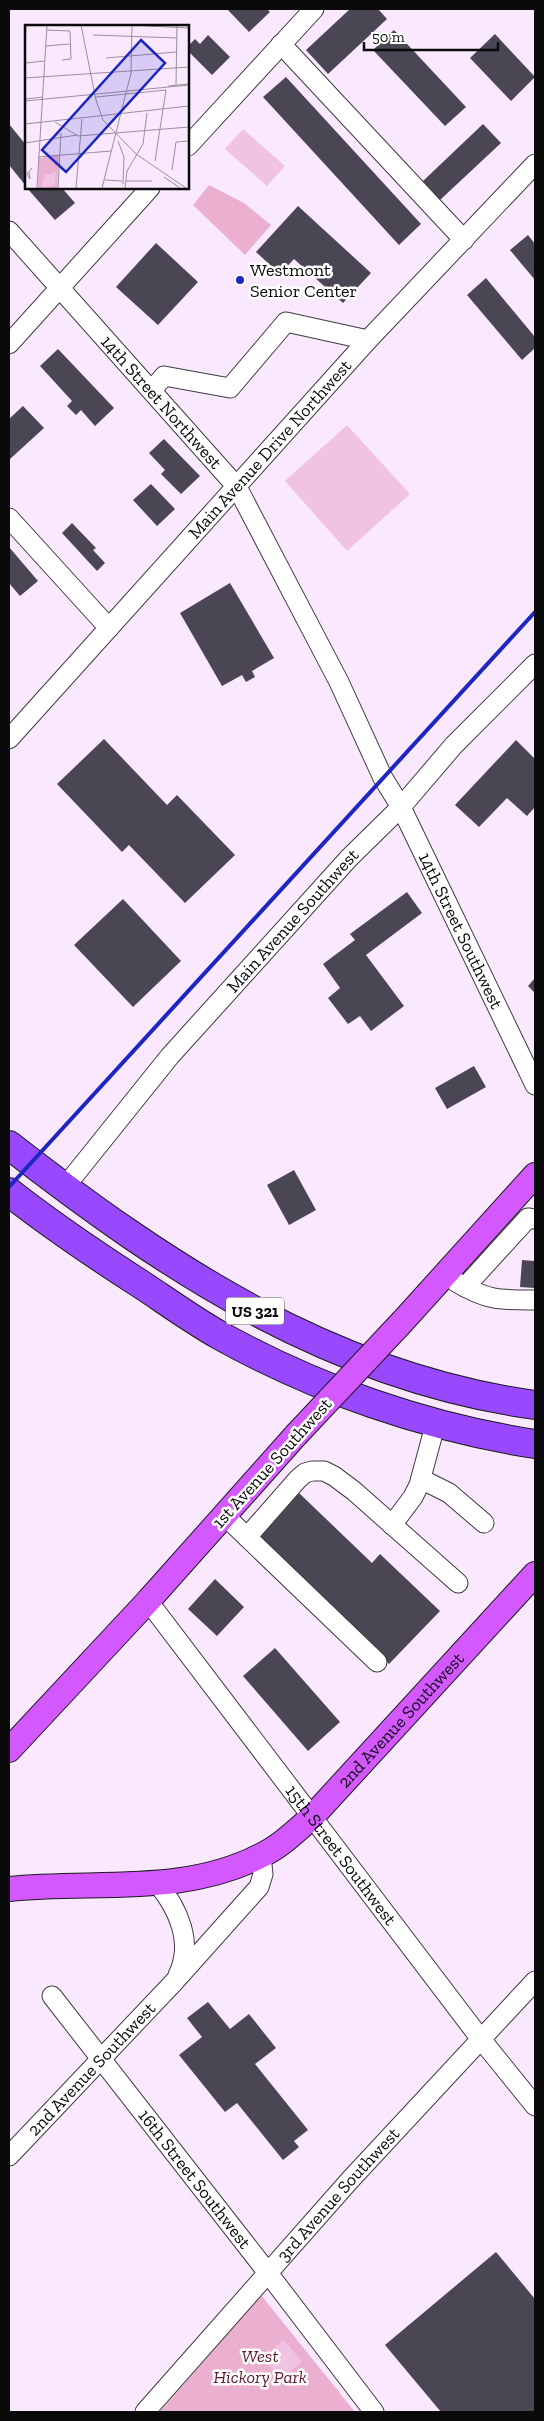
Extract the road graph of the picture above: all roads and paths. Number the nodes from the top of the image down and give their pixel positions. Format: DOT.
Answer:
graph roads {
  1 [pos="314,9"];
  2 [pos="281,44"];
  3 [pos="189,145"];
  4 [pos="535,164"];
  5 [pos="149,189"];
  6 [pos="9,231"];
  7 [pos="464,240"];
  8 [pos="60,288"];
  9 [pos="368,340"];
  10 [pos="9,344"];
  11 [pos="152,390"];
  12 [pos="237,487"];
  13 [pos="9,518"];
  14 [pos="109,628"];
  15 [pos="535,664"];
  16 [pos="9,739"];
  17 [pos="383,778"];
  18 [pos="401,808"];
  19 [pos="535,1085"];
  20 [pos="9,1145"];
  21 [pos="535,1175"];
  22 [pos="64,1188"];
  23 [pos="9,1192"];
  24 [pos="510,1202"];
  25 [pos="532,1219"];
  26 [pos="444,1274"];
  27 [pos="465,1287"];
  28 [pos="535,1300"];
  29 [pos="535,1405"];
  30 [pos="436,1422"];
  31 [pos="535,1444"];
  32 [pos="421,1479"];
  33 [pos="224,1515"];
  34 [pos="484,1523"];
  35 [pos="392,1525"];
  36 [pos="247,1537"];
  37 [pos="535,1574"];
  38 [pos="458,1583"];
  39 [pos="148,1601"];
  40 [pos="377,1662"];
  41 [pos="9,1750"];
  42 [pos="312,1817"];
  43 [pos="261,1856"];
  44 [pos="157,1883"];
  45 [pos="9,1889"];
  46 [pos="535,1981"];
  47 [pos="174,1982"];
  48 [pos="52,1996"];
  49 [pos="480,2038"];
  50 [pos="101,2058"];
  51 [pos="535,2106"];
  52 [pos="9,2156"];
  53 [pos="268,2273"];
  54 [pos="371,2411"];
  55 [pos="145,2412"];
  1 -- 2 [label="street"];
  2 -- 3 [label="street"];
  2 -- 7 [label="street"];
  4 -- 7 [label="street, Main Avenue Drive Northwest"];
  5 -- 8 [label="street"];
  6 -- 8 [label="street, 14th Street Northwest"];
  7 -- 9 [label="street, Main Avenue Drive Northwest"];
  8 -- 10 [label="street"];
  8 -- 11 [label="street, 14th Street Northwest"];
  9 -- 11 [label="street"];
  9 -- 12 [label="street, Main Avenue Drive Northwest"];
  11 -- 12 [label="street, 14th Street Northwest"];
  12 -- 14 [label="street, Main Avenue Drive Northwest"];
  12 -- 17 [label="street, 14th Street Northwest"];
  13 -- 14 [label="street"];
  14 -- 16 [label="street, Main Avenue Drive Northwest"];
  15 -- 18 [label="street, Main Avenue Southwest"];
  17 -- 18 [label="street, 14th Street Southwest"];
  18 -- 19 [label="street, 14th Street Southwest"];
  18 -- 22 [label="street, Main Avenue Southwest"];
  20 -- 22 [label="highway, US 321"];
  21 -- 24 [label="main road, 1st Avenue Southwest"];
  22 -- 29 [label="highway, US 321"];
  23 -- 30 [label="highway, US 321"];
  24 -- 25 [label="street"];
  24 -- 26 [label="main road, 1st Avenue Southwest"];
  25 -- 27 [label="street"];
  26 -- 27 [label="street"];
  26 -- 33 [label="main road, 1st Avenue Southwest, bridge"];
  27 -- 28 [label="street"];
  30 -- 31 [label="highway, US 321"];
  30 -- 32 [label="street"];
  32 -- 34 [label="street"];
  32 -- 35 [label="street"];
  33 -- 36 [label="street"];
  33 -- 39 [label="main road, 1st Avenue Southwest"];
  35 -- 36 [label="street"];
  35 -- 38 [label="street"];
  36 -- 40 [label="street"];
  37 -- 42 [label="main road, 2nd Avenue Southwest"];
  39 -- 41 [label="main road, 1st Avenue Southwest"];
  39 -- 42 [label="street, 15th Street Southwest"];
  42 -- 43 [label="main road, 2nd Avenue Southwest"];
  42 -- 49 [label="street, 15th Street Southwest"];
  43 -- 44 [label="main road, 2nd Avenue Southwest"];
  43 -- 47 [label="street, 2nd Avenue Southwest"];
  44 -- 45 [label="main road, 2nd Avenue Southwest"];
  44 -- 47 [label="street, 2nd Avenue Southwest"];
  46 -- 49 [label="street, 3rd Avenue Southwest"];
  47 -- 50 [label="street, 2nd Avenue Southwest"];
  48 -- 50 [label="street, 16th Street Southwest"];
  49 -- 51 [label="street, 15th Street Southwest"];
  49 -- 53 [label="street, 3rd Avenue Southwest"];
  50 -- 52 [label="street, 2nd Avenue Southwest"];
  50 -- 53 [label="street, 16th Street Southwest"];
  53 -- 54 [label="street, 16th Street Southwest"];
  53 -- 55 [label="street, 3rd Avenue Southwest"];
}
